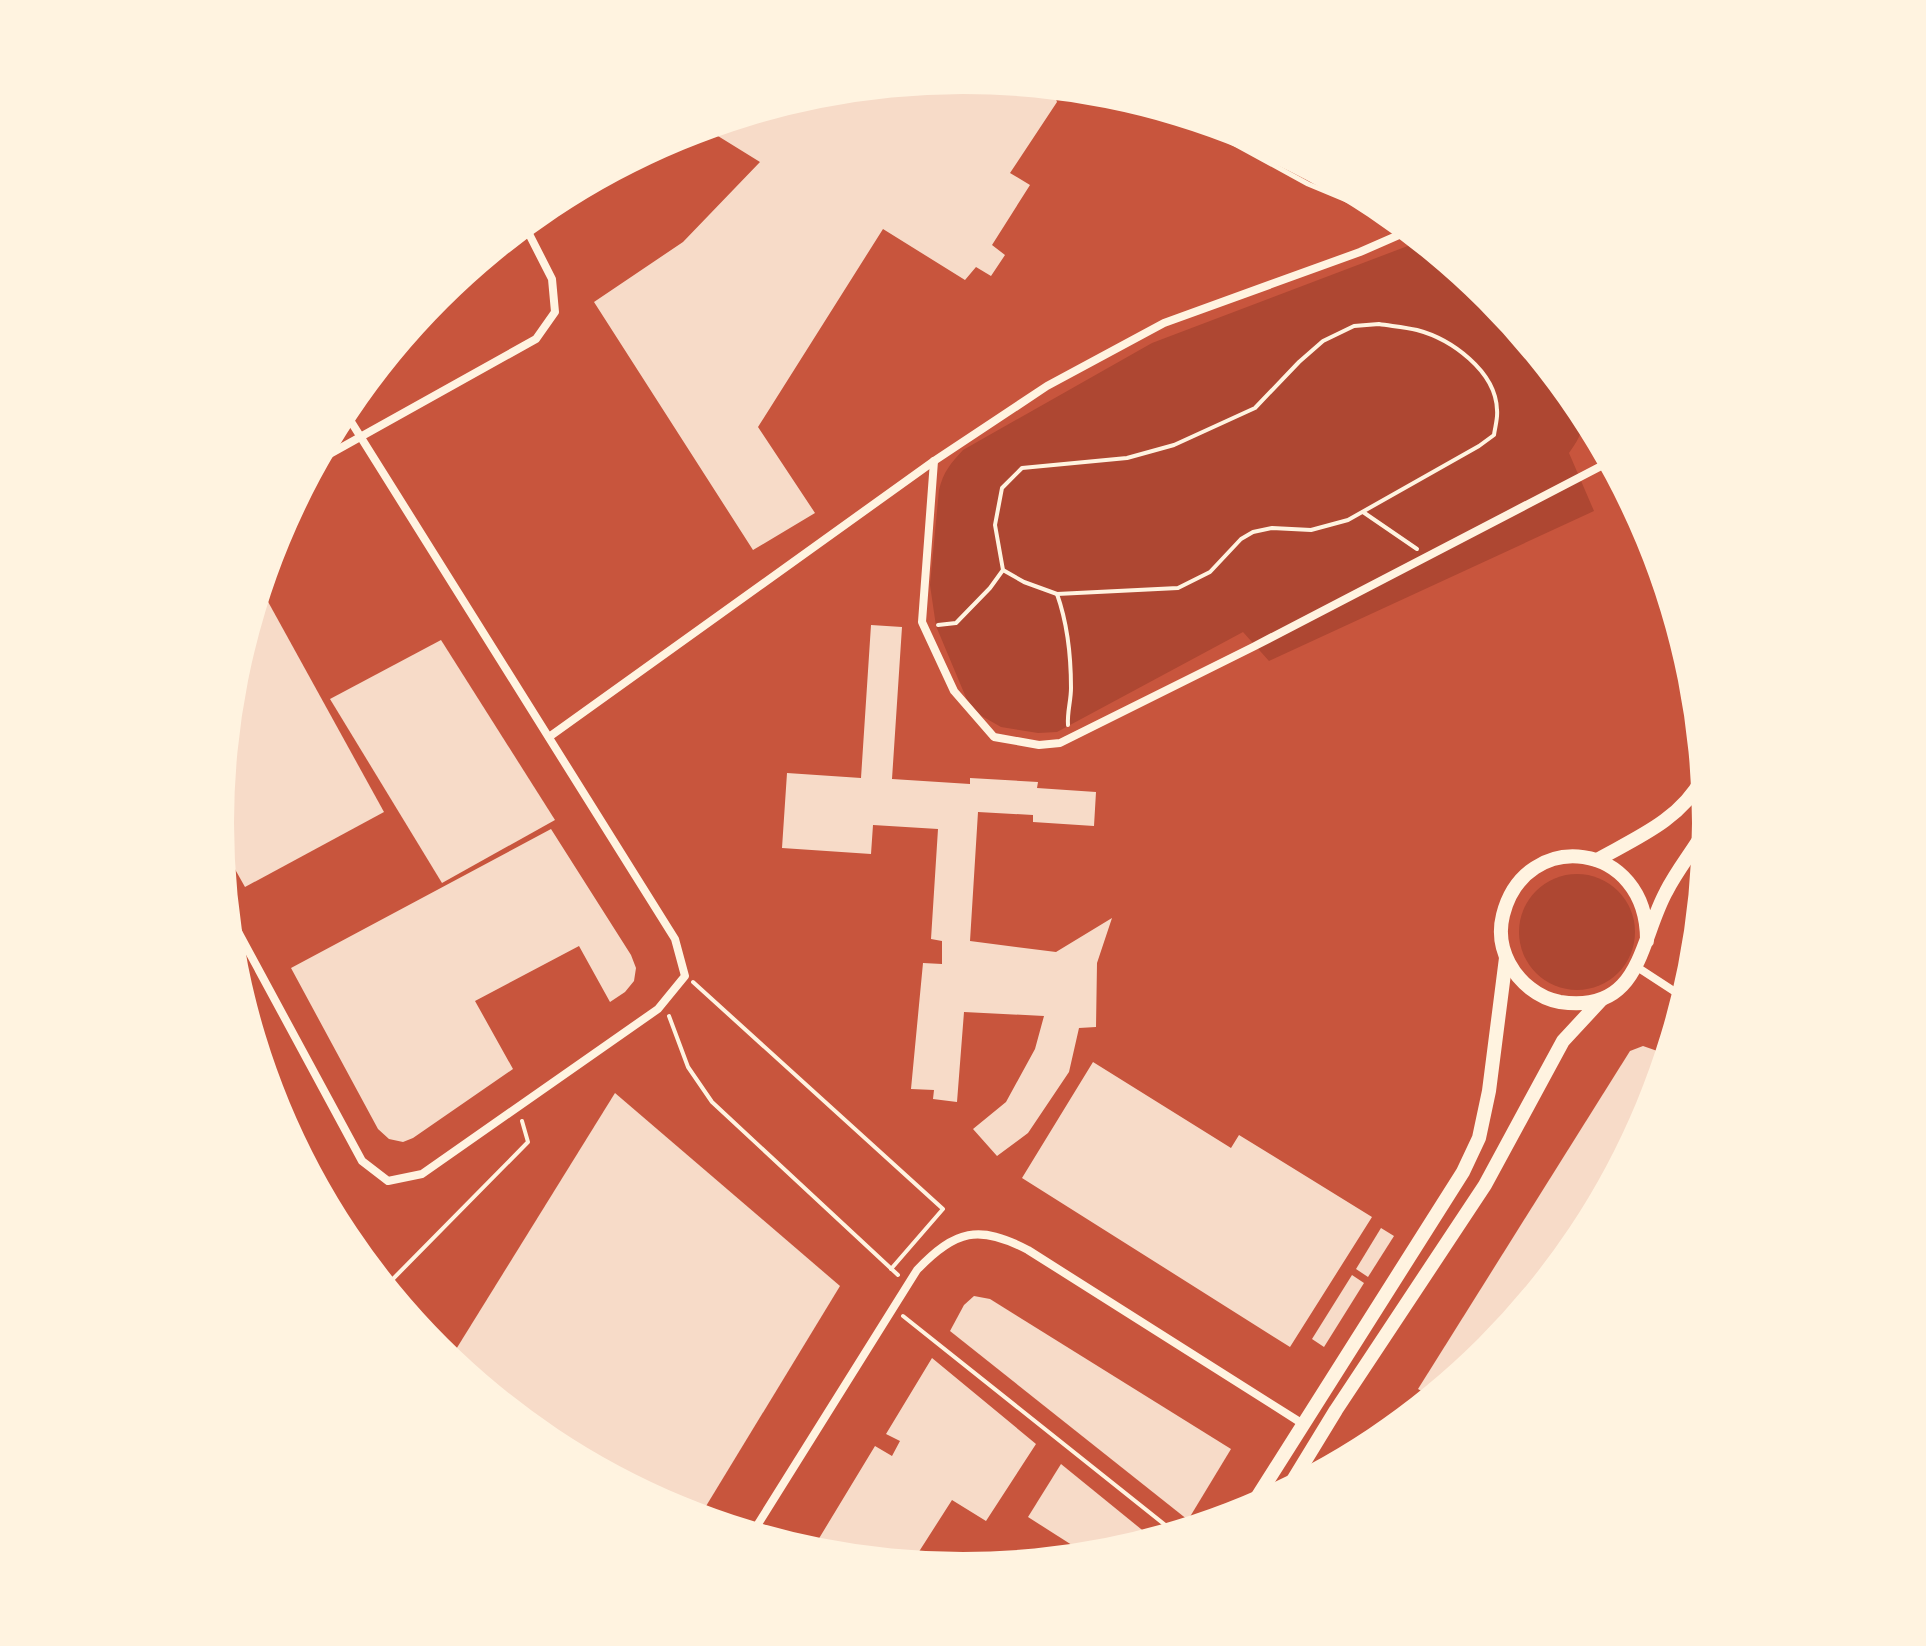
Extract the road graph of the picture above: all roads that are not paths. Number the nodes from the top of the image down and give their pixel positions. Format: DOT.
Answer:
graph roads {
  1 [pos="1255,155"];
  2 [pos="1330,193"];
  3 [pos="530,237"];
  4 [pos="1395,237"];
  5 [pos="353,425"];
  6 [pos="361,438"];
  7 [pos="336,451"];
  8 [pos="934,461"];
  9 [pos="1599,467"];
  10 [pos="549,737"];
  11 [pos="1691,796"];
  12 [pos="1691,852"];
  13 [pos="1597,860"];
  14 [pos="1647,941"];
  15 [pos="244,943"];
  16 [pos="1506,958"];
  17 [pos="1637,967"];
  18 [pos="1672,990"];
  19 [pos="1603,997"];
  20 [pos="1303,1424"];
  21 [pos="1300,1469"];
  22 [pos="1264,1487"];
  23 [pos="759,1522"];
  1 -- 2 [label="lane"];
  3 -- 6 [label="street"];
  4 -- 8 [label="street"];
  5 -- 6 [label="street"];
  6 -- 7 [label="street"];
  6 -- 10 [label="street"];
  8 -- 9 [label="street"];
  8 -- 10 [label="street"];
  10 -- 15 [label="street"];
  11 -- 13 [label="main road"];
  12 -- 14 [label="main road"];
  13 -- 14 [label="main road"];
  13 -- 16 [label="main road"];
  14 -- 17 [label="main road"];
  16 -- 19 [label="main road"];
  16 -- 20 [label="main road"];
  17 -- 18 [label="street"];
  17 -- 19 [label="main road"];
  19 -- 21 [label="main road"];
  20 -- 22 [label="main road"];
  20 -- 23 [label="street"];
}
